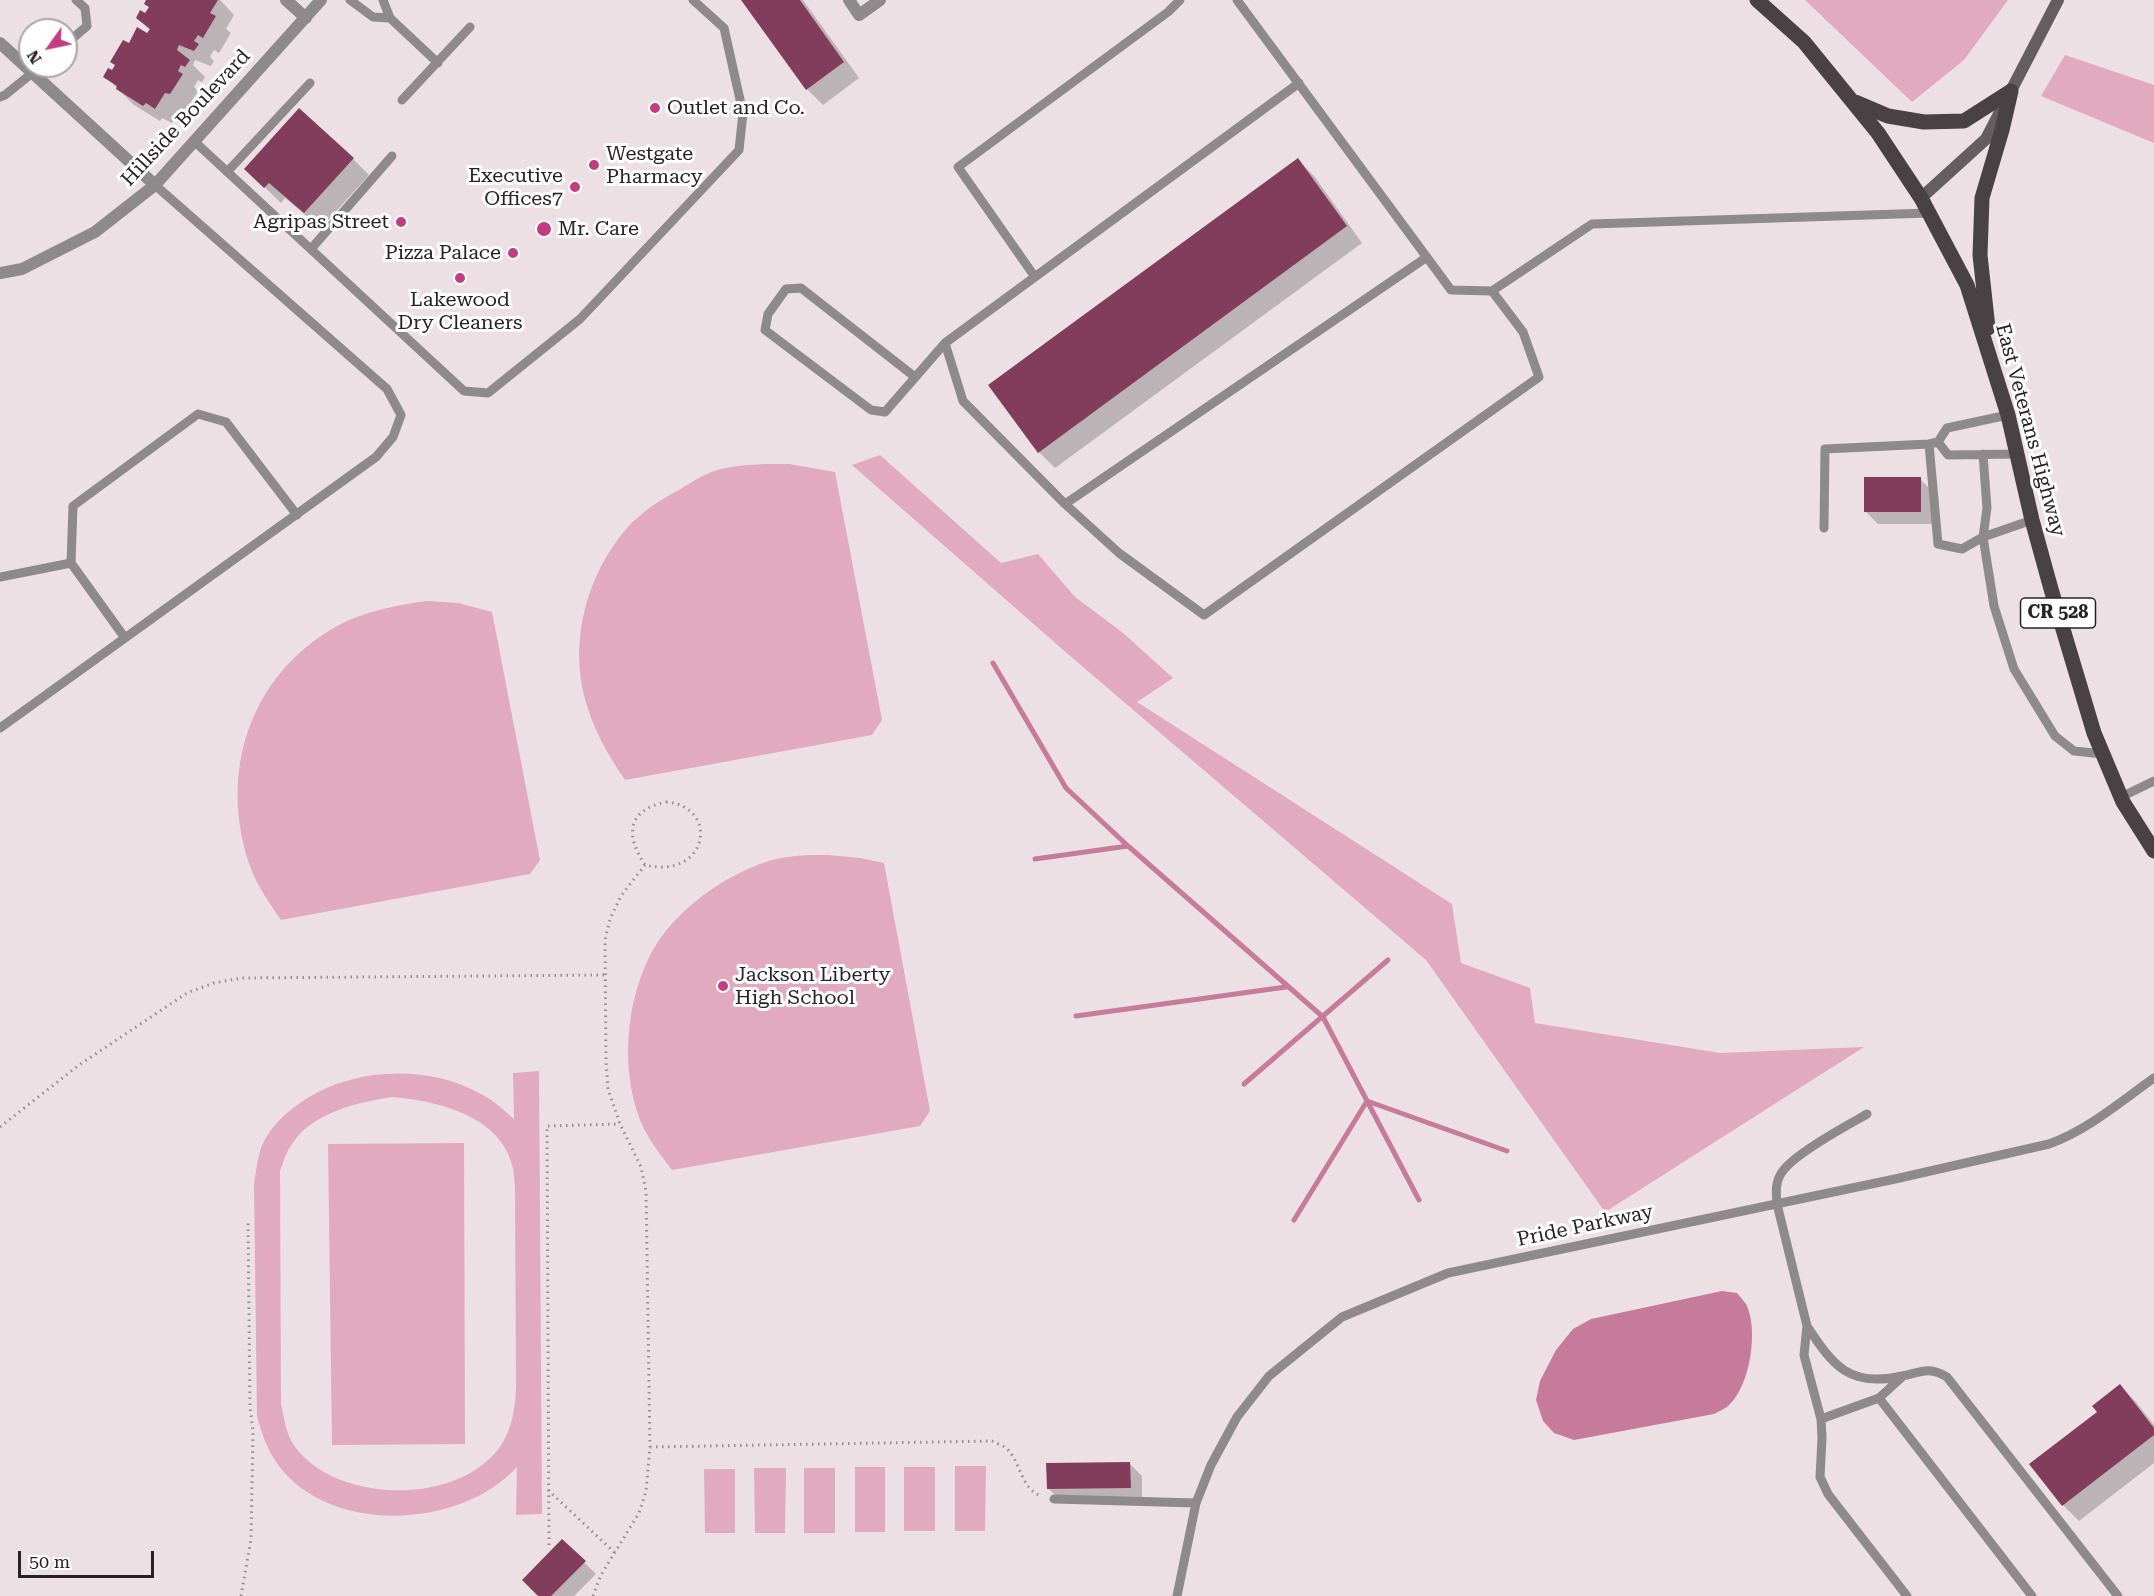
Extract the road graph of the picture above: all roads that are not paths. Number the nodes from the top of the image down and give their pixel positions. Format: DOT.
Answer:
graph roads {
  1 [pos="76,0"];
  2 [pos="286,0"];
  3 [pos="321,0"];
  4 [pos="350,0"];
  5 [pos="383,0"];
  6 [pos="693,0"];
  7 [pos="849,0"];
  8 [pos="880,0"];
  9 [pos="1180,0"];
  10 [pos="1237,0"];
  11 [pos="1757,0"];
  12 [pos="2058,0"];
  13 [pos="306,18"];
  14 [pos="390,18"];
  15 [pos="470,27"];
  16 [pos="78,34"];
  17 [pos="0,43"];
  18 [pos="18,56"];
  19 [pos="438,63"];
  20 [pos="27,78"];
  21 [pos="45,78"];
  22 [pos="310,83"];
  23 [pos="1299,83"];
  24 [pos="2011,91"];
  25 [pos="0,97"];
  26 [pos="402,100"];
  27 [pos="1851,100"];
  28 [pos="194,141"];
  29 [pos="392,156"];
  30 [pos="227,172"];
  31 [pos="154,185"];
  32 [pos="1921,198"];
  33 [pos="1929,213"];
  34 [pos="311,249"];
  35 [pos="1427,257"];
  36 [pos="0,273"];
  37 [pos="1035,277"];
  38 [pos="1492,291"];
  39 [pos="945,344"];
  40 [pos="1992,364"];
  41 [pos="915,377"];
  42 [pos="2008,415"];
  43 [pos="1933,443"];
  44 [pos="1983,454"];
  45 [pos="2017,454"];
  46 [pos="1065,504"];
  47 [pos="297,515"];
  48 [pos="2032,520"];
  49 [pos="1824,528"];
  50 [pos="1983,537"];
  51 [pos="71,563"];
  52 [pos="0,576"];
  53 [pos="125,638"];
  54 [pos="0,728"];
  55 [pos="2103,754"];
  56 [pos="2154,781"];
  57 [pos="2121,797"];
  58 [pos="2154,851"];
  59 [pos="2154,1078"];
  60 [pos="1867,1114"];
  61 [pos="1777,1204"];
  62 [pos="1807,1326"];
  63 [pos="1902,1377"];
  64 [pos="1879,1398"];
  65 [pos="1821,1419"];
  66 [pos="1054,1499"];
  67 [pos="1196,1503"];
  68 [pos="1177,1596"];
  69 [pos="1907,1596"];
  70 [pos="2032,1596"];
  71 [pos="2118,1596"];
  1 -- 16 [label="lane"];
  2 -- 13 [label="street"];
  3 -- 13 [label="street, Hillside Boulevard"];
  4 -- 14 [label="lane"];
  5 -- 14 [label="lane"];
  6 -- 34 [label="lane"];
  7 -- 8 [label="street"];
  9 -- 37 [label="lane"];
  10 -- 23 [label="lane"];
  11 -- 27 [label="main road, East Veterans Highway / CR 528"];
  12 -- 24 [label="main road"];
  13 -- 28 [label="street, Hillside Boulevard"];
  14 -- 19 [label="lane"];
  15 -- 19 [label="lane"];
  17 -- 18 [label="street"];
  19 -- 26 [label="lane"];
  20 -- 25 [label="lane"];
  21 -- 31 [label="street"];
  22 -- 30 [label="lane"];
  23 -- 35 [label="lane"];
  23 -- 37 [label="lane"];
  24 -- 27 [label="main road"];
  24 -- 32 [label="main road"];
  24 -- 40 [label="main road"];
  27 -- 32 [label="main road, East Veterans Highway / CR 528"];
  28 -- 30 [label="lane"];
  28 -- 31 [label="street, Hillside Boulevard"];
  29 -- 34 [label="lane"];
  30 -- 34 [label="lane"];
  31 -- 36 [label="street, Hillside Boulevard"];
  31 -- 47 [label="lane"];
  32 -- 33 [label="main road, East Veterans Highway / CR 528"];
  33 -- 38 [label="lane"];
  33 -- 40 [label="main road, East Veterans Highway / CR 528"];
  35 -- 38 [label="lane"];
  35 -- 46 [label="lane"];
  37 -- 39 [label="lane"];
  38 -- 46 [label="lane"];
  39 -- 41 [label="lane"];
  39 -- 46 [label="lane"];
  40 -- 42 [label="main road, East Veterans Highway / CR 528"];
  41 -- 41 [label="lane"];
  42 -- 43 [label="lane"];
  42 -- 45 [label="main road, East Veterans Highway / CR 528"];
  43 -- 44 [label="lane"];
  43 -- 49 [label="lane"];
  43 -- 50 [label="lane"];
  44 -- 45 [label="lane"];
  44 -- 50 [label="lane"];
  45 -- 48 [label="main road, East Veterans Highway / CR 528"];
  47 -- 51 [label="lane"];
  47 -- 53 [label="lane"];
  48 -- 50 [label="lane"];
  48 -- 55 [label="main road, East Veterans Highway / CR 528"];
  50 -- 55 [label="lane"];
  51 -- 52 [label="lane"];
  51 -- 53 [label="lane"];
  53 -- 54 [label="lane"];
  55 -- 57 [label="main road, East Veterans Highway / CR 528"];
  56 -- 57 [label="lane"];
  57 -- 58 [label="main road, East Veterans Highway / CR 528"];
  59 -- 61 [label="lane, Pride Parkway"];
  60 -- 61 [label="lane"];
  61 -- 62 [label="lane"];
  61 -- 67 [label="lane, Pride Parkway"];
  62 -- 63 [label="lane"];
  62 -- 65 [label="lane"];
  63 -- 64 [label="lane"];
  63 -- 71 [label="lane"];
  64 -- 65 [label="lane"];
  64 -- 70 [label="lane"];
  65 -- 69 [label="lane"];
  66 -- 67 [label="lane"];
  67 -- 68 [label="lane, Pride Parkway"];
}
